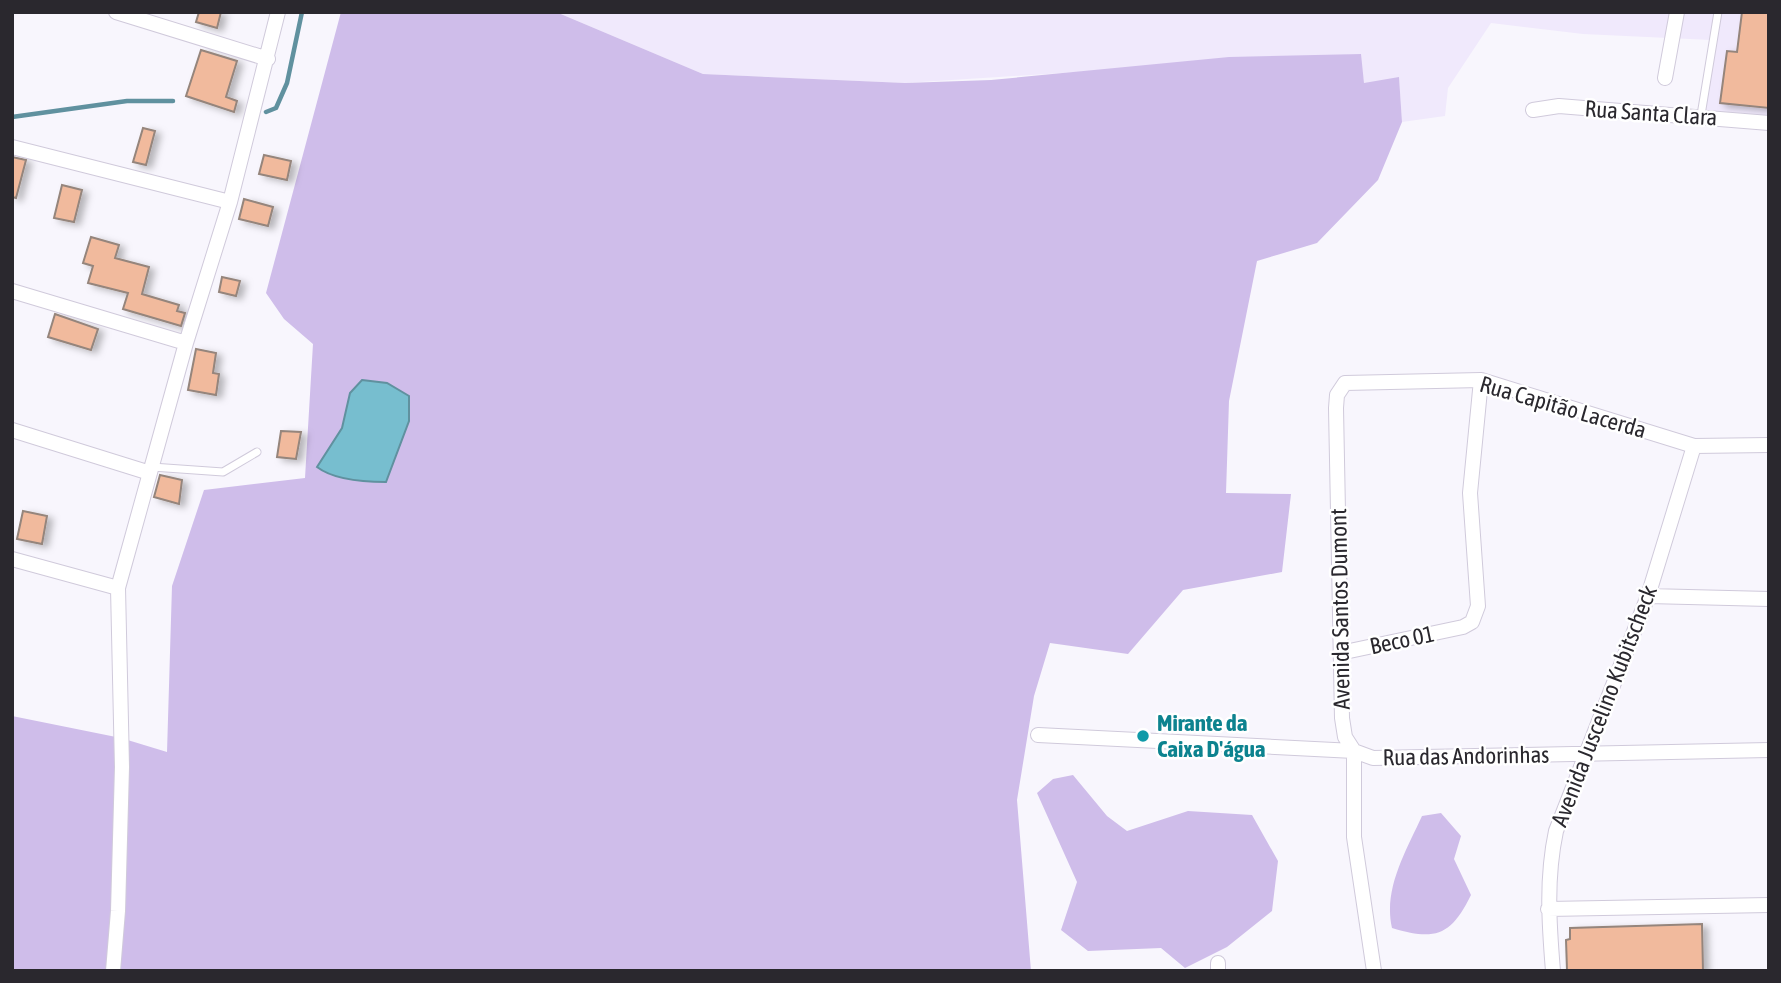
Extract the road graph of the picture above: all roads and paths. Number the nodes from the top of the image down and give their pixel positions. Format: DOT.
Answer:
graph roads {
  1 [pos="116,12"];
  2 [pos="278,12"];
  3 [pos="1677,12"];
  4 [pos="1718,12"];
  5 [pos="268,59"];
  6 [pos="1665,78"];
  7 [pos="1533,110"];
  8 [pos="1701,115"];
  9 [pos="1769,123"];
  10 [pos="12,147"];
  11 [pos="230,202"];
  12 [pos="12,291"];
  13 [pos="186,343"];
  14 [pos="1481,380"];
  15 [pos="1356,381"];
  16 [pos="12,430"];
  17 [pos="1769,445"];
  18 [pos="1694,446"];
  19 [pos="257,452"];
  20 [pos="151,470"];
  21 [pos="12,559"];
  22 [pos="118,588"];
  23 [pos="1648,596"];
  24 [pos="1769,599"];
  25 [pos="1340,653"];
  26 [pos="1038,735"];
  27 [pos="1769,750"];
  28 [pos="1354,751"];
  29 [pos="1588,755"];
  30 [pos="1769,905"];
  31 [pos="1548,909"];
  32 [pos="113,971"];
  33 [pos="1374,971"];
  34 [pos="1553,971"];
  1 -- 5 [label="street"];
  2 -- 5 [label="street"];
  3 -- 6 [label="street"];
  4 -- 8 [label="lane"];
  5 -- 11 [label="street"];
  7 -- 8 [label="street, Rua Santa Clara"];
  8 -- 9 [label="street, Rua Santa Clara"];
  10 -- 11 [label="street"];
  11 -- 13 [label="street"];
  12 -- 13 [label="street"];
  13 -- 20 [label="street"];
  14 -- 15 [label="street, Rua Capitão Lacerda"];
  14 -- 18 [label="street, Rua Capitão Lacerda"];
  14 -- 25 [label="street, Beco 01"];
  15 -- 25 [label="street, Avenida Santos Dumont"];
  16 -- 20 [label="street"];
  17 -- 18 [label="street, Rua Capitão Lacerda"];
  18 -- 23 [label="street, Avenida Juscelino Kubitscheck"];
  19 -- 20 [label="lane"];
  20 -- 22 [label="street"];
  21 -- 22 [label="street"];
  22 -- 32 [label="street"];
  23 -- 24 [label="street"];
  23 -- 29 [label="street, Avenida Juscelino Kubitscheck"];
  25 -- 28 [label="street, Avenida Santos Dumont"];
  26 -- 28 [label="street, Rua das Andorinhas"];
  27 -- 29 [label="street, Rua das Andorinhas"];
  28 -- 29 [label="street, Rua das Andorinhas"];
  28 -- 33 [label="street, Avenida Santos Dumont"];
  29 -- 31 [label="street, Avenida Juscelino Kubitscheck"];
  30 -- 31 [label="street"];
  31 -- 34 [label="street, Avenida Juscelino Kubitscheck"];
}
